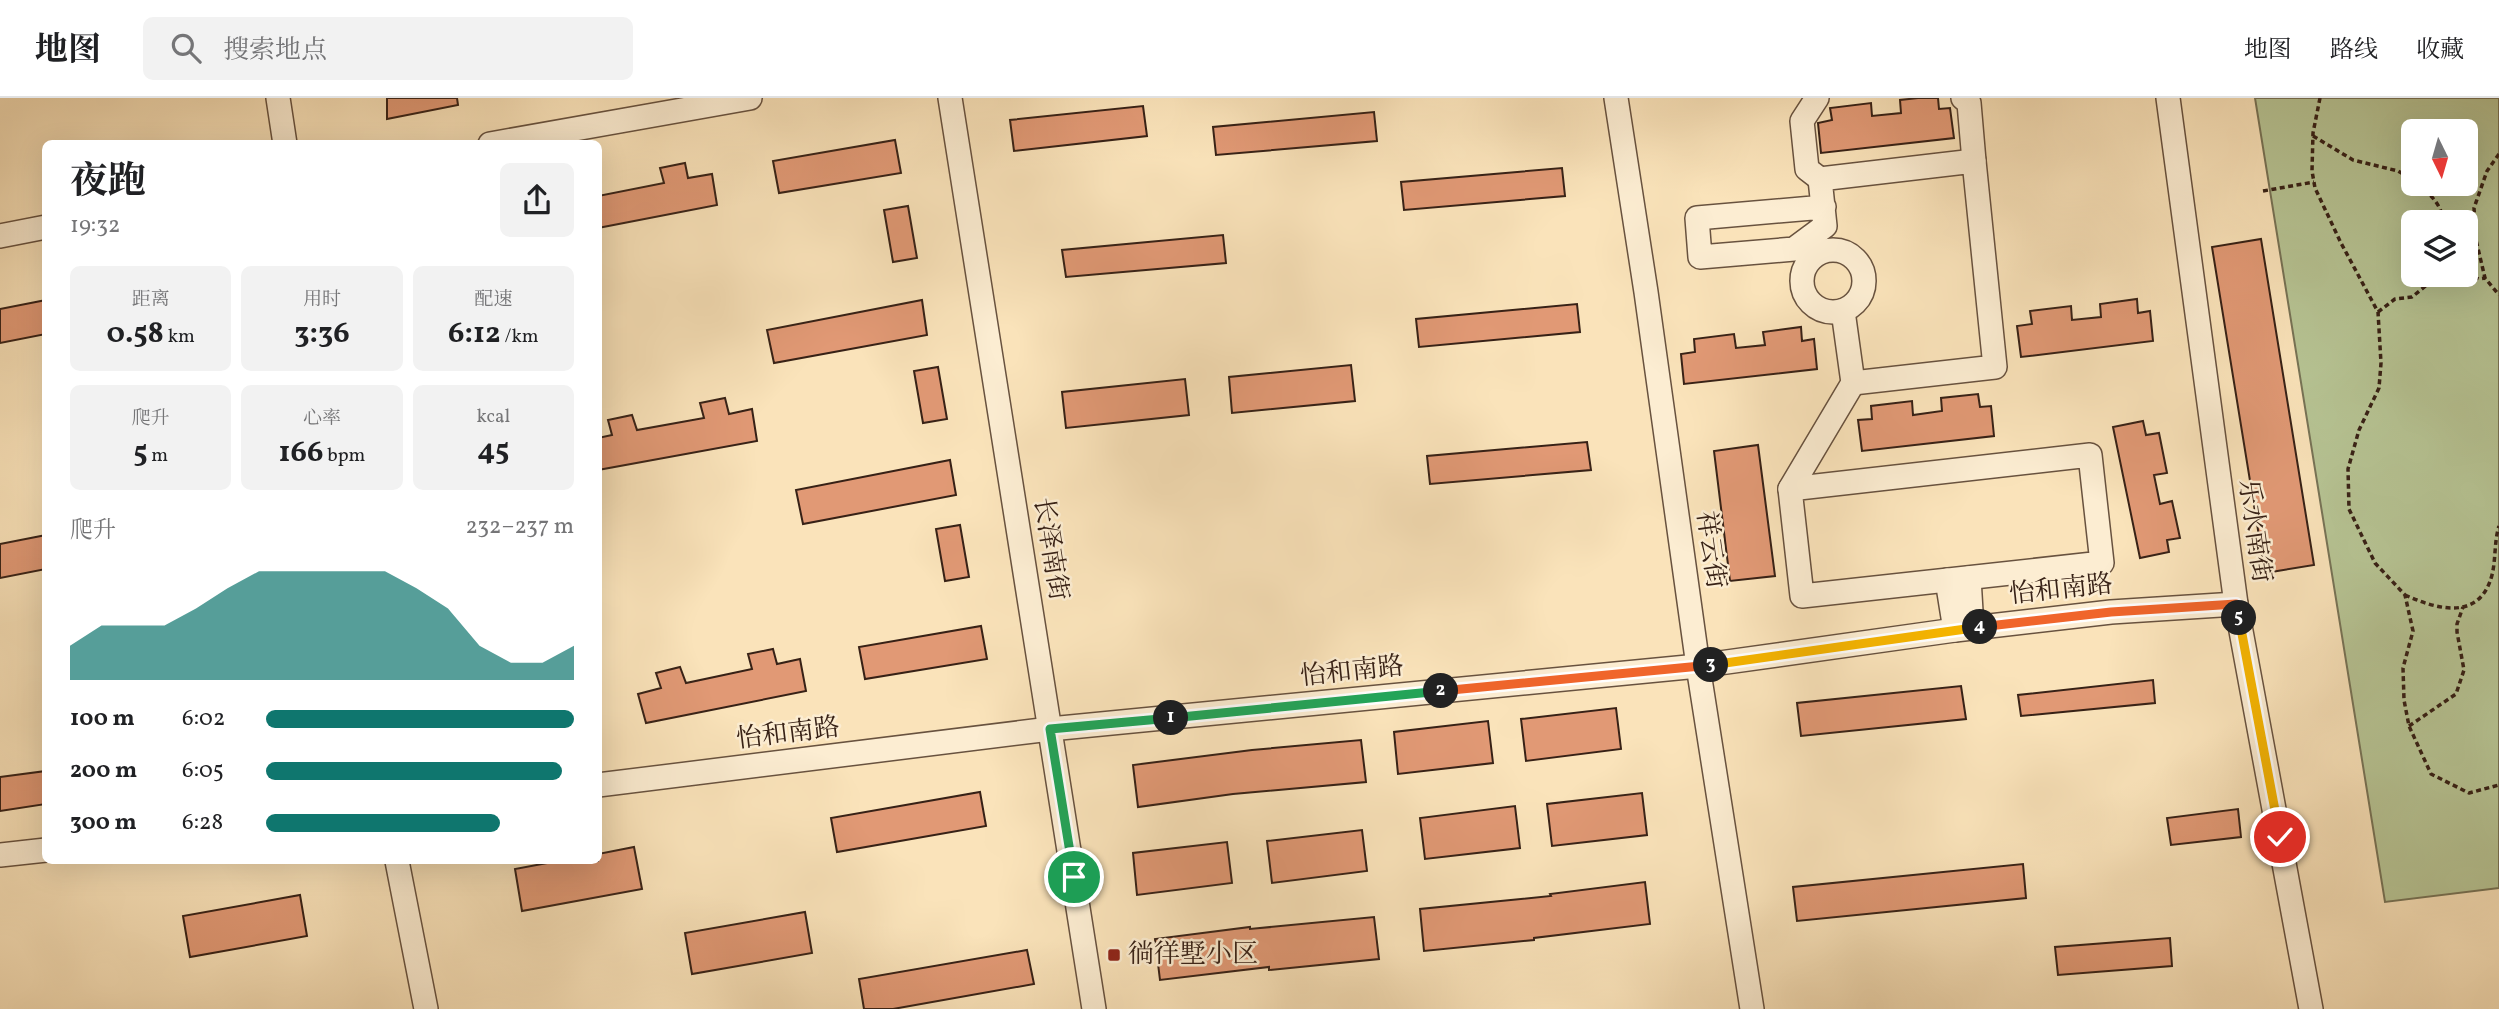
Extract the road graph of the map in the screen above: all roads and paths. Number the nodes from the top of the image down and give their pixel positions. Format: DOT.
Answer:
graph roads {
  1 [pos="278,98"];
  2 [pos="750,98"];
  3 [pos="950,98"];
  4 [pos="1616,98"];
  5 [pos="1817,98"];
  6 [pos="1963,98"];
  7 [pos="2168,98"];
  8 [pos="2320,98"];
  9 [pos="2313,136"];
  10 [pos="284,140"];
  11 [pos="513,140"];
  12 [pos="2499,155"];
  13 [pos="1974,161"];
  14 [pos="2401,173"];
  15 [pos="1820,179"];
  16 [pos="2314,182"];
  17 [pos="2263,191"];
  18 [pos="1824,207"];
  19 [pos="42,228"];
  20 [pos="0,236"];
  21 [pos="1817,244"];
  22 [pos="2485,278"];
  23 [pos="2478,279"];
  24 [pos="2424,287"];
  25 [pos="2499,295"];
  26 [pos="1843,311"];
  27 [pos="2378,312"];
  28 [pos="1853,383"];
  29 [pos="1790,489"];
  30 [pos="2499,526"];
  31 [pos="1958,579"];
  32 [pos="2406,595"];
  33 [pos="2236,604"];
  34 [pos="2463,607"];
  35 [pos="1964,629"];
  36 [pos="1698,666"];
  37 [pos="2409,726"];
  38 [pos="1050,729"];
  39 [pos="602,785"];
  40 [pos="2499,785"];
  41 [pos="42,850"];
  42 [pos="0,855"];
  43 [pos="398,864"];
  44 [pos="426,1009"];
  45 [pos="1094,1009"];
  46 [pos="1752,1009"];
  47 [pos="2311,1009"];
  1 -- 10 [label="street"];
  2 -- 11 [label="street"];
  3 -- 38 [label="street, 长泽南街"];
  4 -- 36 [label="street, 祥云街"];
  5 -- 15 [label="street"];
  6 -- 13 [label="street"];
  7 -- 33 [label="street, 乐水南街"];
  8 -- 9 [label="path"];
  9 -- 14 [label="path"];
  9 -- 16 [label="path"];
  12 -- 22 [label="path"];
  13 -- 15 [label="street"];
  13 -- 28 [label="street"];
  15 -- 18 [label="street"];
  16 -- 17 [label="path"];
  16 -- 27 [label="path"];
  18 -- 21 [label="street"];
  18 -- 21 [label="street"];
  19 -- 20 [label="street"];
  21 -- 26 [label="street"];
  21 -- 26 [label="street"];
  22 -- 23 [label="path"];
  22 -- 25 [label="path"];
  24 -- 27 [label="path"];
  26 -- 28 [label="street"];
  27 -- 32 [label="path"];
  28 -- 29 [label="street"];
  29 -- 31 [label="street"];
  29 -- 31 [label="street"];
  30 -- 34 [label="path"];
  31 -- 35 [label="street"];
  32 -- 34 [label="path"];
  32 -- 37 [label="path"];
  33 -- 35 [label="street, 怡和南路"];
  33 -- 47 [label="street, 乐水南街"];
  34 -- 37 [label="path"];
  35 -- 36 [label="street, 怡和南路"];
  36 -- 38 [label="street, 怡和南路"];
  36 -- 46 [label="street, 祥云街"];
  37 -- 40 [label="path"];
  38 -- 39 [label="street, 怡和南路"];
  38 -- 45 [label="street, 长泽南街"];
  41 -- 42 [label="street"];
  43 -- 44 [label="street"];
}
